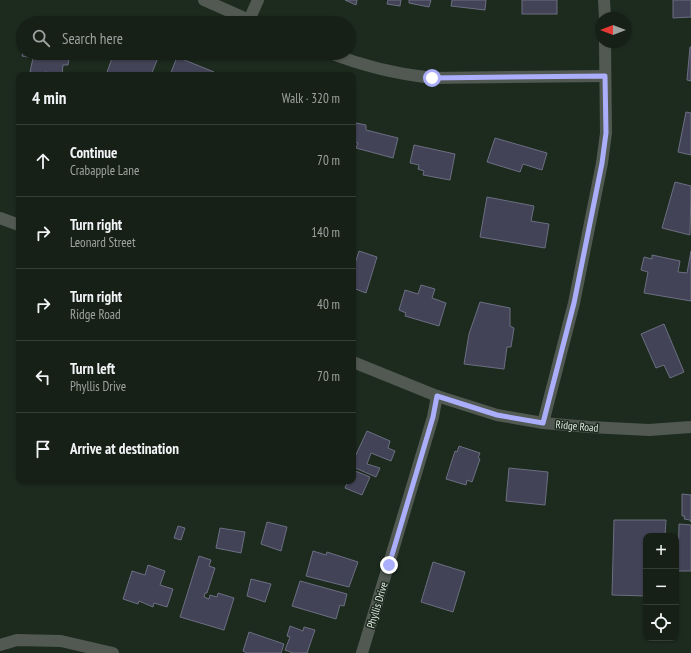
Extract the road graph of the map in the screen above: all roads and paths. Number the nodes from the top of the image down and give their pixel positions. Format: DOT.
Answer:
graph roads {
  1 [pos="204,0"];
  2 [pos="258,0"];
  3 [pos="604,0"];
  4 [pos="605,12"];
  5 [pos="239,16"];
  6 [pos="254,16"];
  7 [pos="605,48"];
  8 [pos="349,60"];
  9 [pos="605,76"];
  10 [pos="0,218"];
  11 [pos="16,224"];
  12 [pos="356,363"];
  13 [pos="437,396"];
  14 [pos="543,423"];
  15 [pos="691,427"];
  16 [pos="0,645"];
  17 [pos="113,653"];
  18 [pos="362,653"];
  1 -- 5 [label="street"];
  2 -- 6 [label="street"];
  3 -- 4 [label="street"];
  7 -- 9 [label="street"];
  8 -- 9 [label="street"];
  9 -- 14 [label="street"];
  10 -- 11 [label="street"];
  12 -- 13 [label="street, Ridge Road"];
  13 -- 14 [label="street, Ridge Road"];
  13 -- 18 [label="street, Phyllis Drive"];
  14 -- 15 [label="street, Ridge Road"];
  16 -- 17 [label="street"];
}
